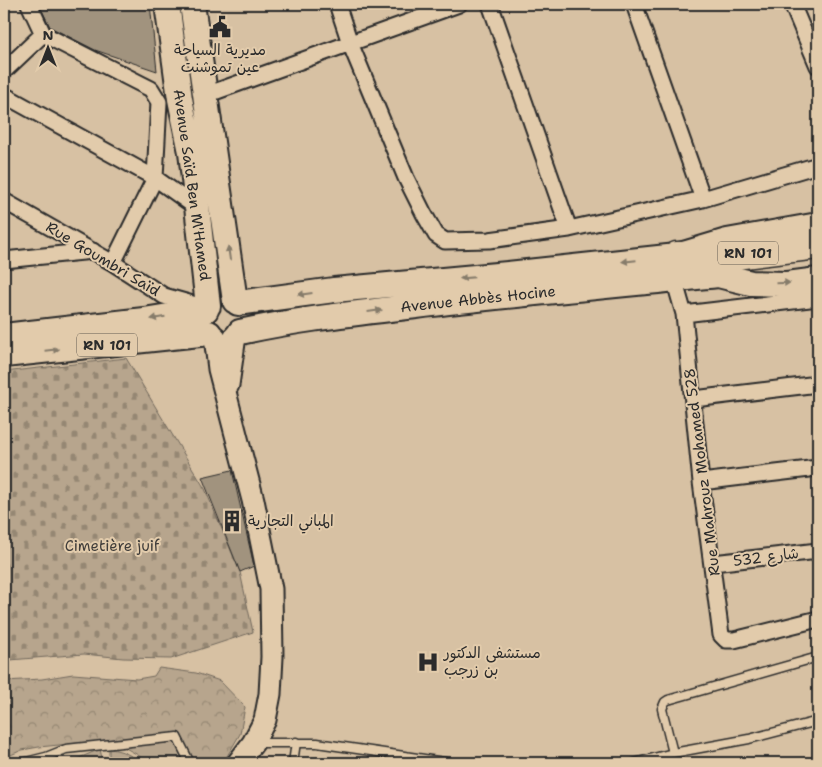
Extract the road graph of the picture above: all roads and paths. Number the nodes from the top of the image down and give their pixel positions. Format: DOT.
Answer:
graph roads {
  1 [pos="29,4"];
  2 [pos="167,4"];
  3 [pos="192,4"];
  4 [pos="337,4"];
  5 [pos="459,4"];
  6 [pos="490,4"];
  7 [pos="634,4"];
  8 [pos="792,4"];
  9 [pos="43,34"];
  10 [pos="350,43"];
  11 [pos="818,66"];
  12 [pos="4,71"];
  13 [pos="4,95"];
  14 [pos="206,95"];
  15 [pos="170,100"];
  16 [pos="818,165"];
  17 [pos="155,178"];
  18 [pos="703,199"];
  19 [pos="4,201"];
  20 [pos="197,208"];
  21 [pos="818,225"];
  22 [pos="569,229"];
  23 [pos="818,245"];
  24 [pos="93,251"];
  25 [pos="4,260"];
  26 [pos="113,263"];
  27 [pos="818,263"];
  28 [pos="675,267"];
  29 [pos="718,275"];
  30 [pos="818,280"];
  31 [pos="818,298"];
  32 [pos="237,302"];
  33 [pos="207,308"];
  34 [pos="683,309"];
  35 [pos="225,335"];
  36 [pos="4,336"];
  37 [pos="4,355"];
  38 [pos="818,384"];
  39 [pos="694,399"];
  40 [pos="818,468"];
  41 [pos="701,482"];
  42 [pos="818,551"];
  43 [pos="713,564"];
  44 [pos="818,619"];
  45 [pos="818,657"];
  46 [pos="818,721"];
  47 [pos="296,742"];
  48 [pos="253,743"];
  49 [pos="673,753"];
  50 [pos="46,760"];
  51 [pos="420,761"];
  52 [pos="22,763"];
  53 [pos="190,763"];
  54 [pos="238,763"];
  55 [pos="293,763"];
  56 [pos="451,763"];
  57 [pos="634,763"];
  1 -- 9 [label="street"];
  2 -- 15 [label="main road, Avenue Saïd Ben M'Hamed"];
  3 -- 14 [label="main road, Avenue Saïd Ben M'Hamed"];
  4 -- 10 [label="street"];
  5 -- 10 [label="street"];
  6 -- 22 [label="street"];
  7 -- 18 [label="street"];
  8 -- 11 [label="street"];
  9 -- 12 [label="street"];
  9 -- 15 [label="street"];
  10 -- 14 [label="street"];
  10 -- 22 [label="street"];
  13 -- 17 [label="street"];
  32 -- 14 [label="main road, Avenue Saïd Ben M'Hamed, one-way"];
  15 -- 17 [label="street"];
  15 -- 20 [label="main road, Avenue Saïd Ben M'Hamed"];
  16 -- 18 [label="street"];
  17 -- 20 [label="street"];
  17 -- 26 [label="street"];
  18 -- 22 [label="street"];
  19 -- 24 [label="street, Rue Goumbri Saïd"];
  20 -- 33 [label="main road, Avenue Saïd Ben M'Hamed"];
  21 -- 28 [label="main road"];
  23 -- 28 [label="highway, RN 101"];
  24 -- 25 [label="street"];
  24 -- 26 [label="street, Rue Goumbri Saïd"];
  26 -- 33 [label="street, Rue Goumbri Saïd"];
  27 -- 29 [label="highway, RN 101"];
  28 -- 29 [label="main road, Avenue Abbès Hocine"];
  28 -- 32 [label="main road, Avenue Abbès Hocine, one-way"];
  28 -- 34 [label="street, Rue Mahrouz Mohamed 528"];
  35 -- 28 [label="main road, Avenue Abbès Hocine, one-way"];
  29 -- 30 [label="main road, Avenue Abbès Hocine, one-way"];
  31 -- 34 [label="street"];
  32 -- 33 [label="main road"];
  32 -- 35 [label="main road"];
  33 -- 35 [label="main road"];
  33 -- 36 [label="main road, RN 101, one-way"];
  34 -- 39 [label="street, Rue Mahrouz Mohamed 528"];
  37 -- 35 [label="main road, RN 101, one-way"];
  35 -- 48 [label="main road"];
  38 -- 39 [label="street"];
  39 -- 41 [label="street, Rue Mahrouz Mohamed 528"];
  40 -- 41 [label="street"];
  41 -- 43 [label="street, Rue Mahrouz Mohamed 528"];
  42 -- 43 [label="street, 532 شارع"];
  43 -- 44 [label="street, Rue Mahrouz Mohamed 528"];
  45 -- 49 [label="lane"];
  46 -- 49 [label="lane"];
  47 -- 48 [label="lane"];
  47 -- 51 [label="lane"];
  47 -- 55 [label="lane"];
  48 -- 54 [label="main road"];
  49 -- 57 [label="lane"];
  50 -- 52 [label="lane"];
  50 -- 53 [label="lane"];
  51 -- 56 [label="lane"];
}
